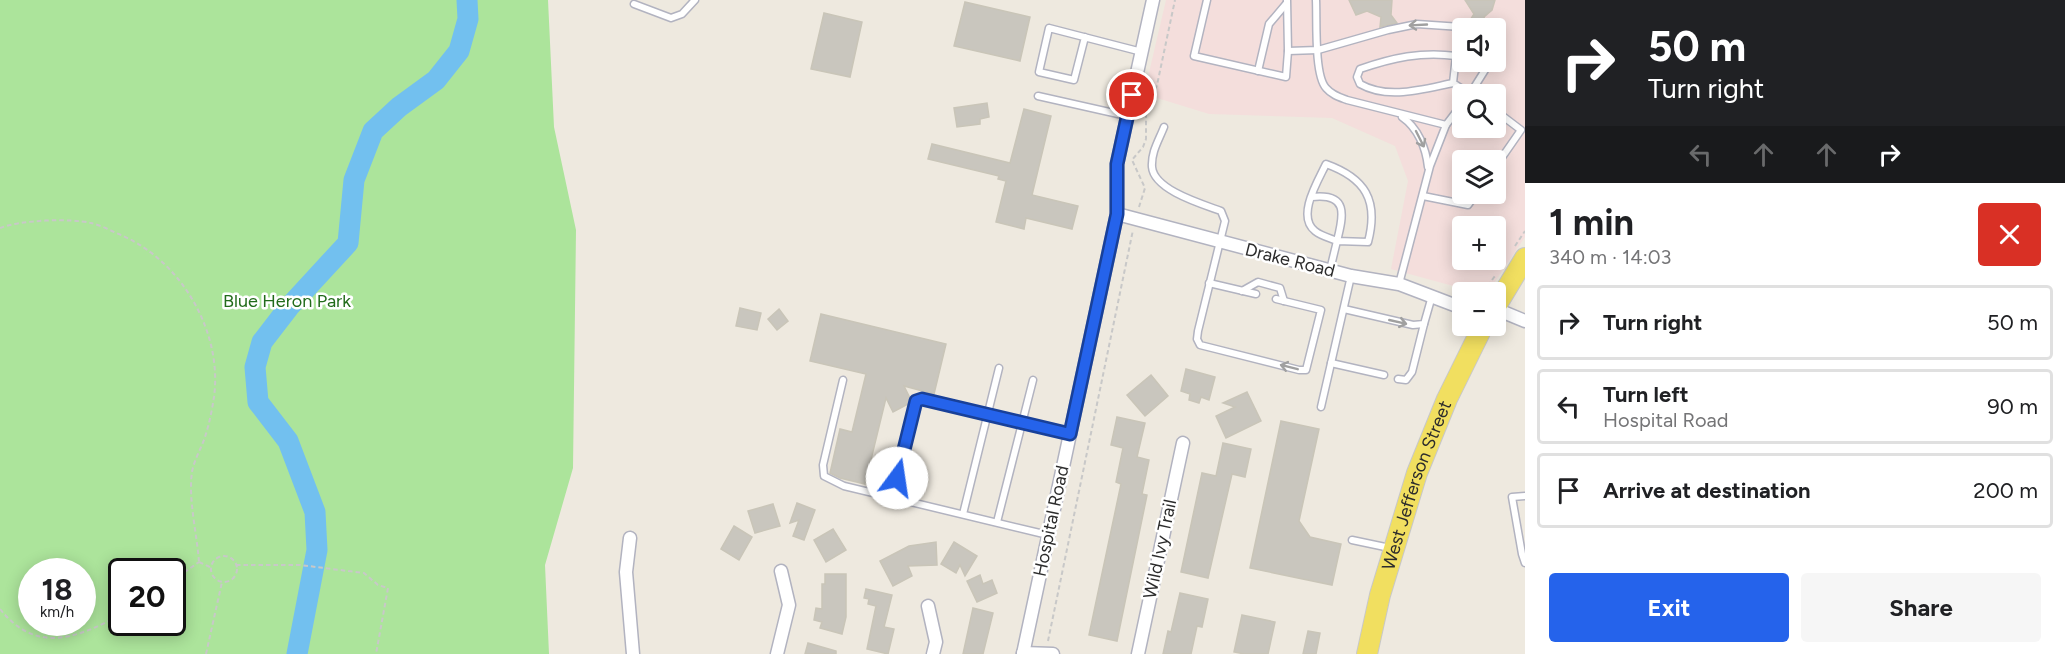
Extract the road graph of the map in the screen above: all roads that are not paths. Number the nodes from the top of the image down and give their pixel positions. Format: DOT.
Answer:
graph roads {
  1 [pos="695,0"];
  2 [pos="1153,0"];
  3 [pos="1208,0"];
  4 [pos="1316,0"];
  5 [pos="1287,2"];
  6 [pos="634,4"];
  7 [pos="1452,26"];
  8 [pos="1084,37"];
  9 [pos="1318,50"];
  10 [pos="1288,51"];
  11 [pos="1142,52"];
  12 [pos="1258,71"];
  13 [pos="1453,83"];
  14 [pos="1038,96"];
  15 [pos="1396,113"];
  16 [pos="1127,116"];
  17 [pos="1452,117"];
  18 [pos="1506,119"];
  19 [pos="1446,125"];
  20 [pos="1164,127"];
  21 [pos="1506,152"];
  22 [pos="1428,174"];
  23 [pos="1423,196"];
  24 [pos="1312,197"];
  25 [pos="1452,202"];
  26 [pos="1117,214"];
  27 [pos="1337,241"];
  28 [pos="1220,242"];
  29 [pos="1525,258"];
  30 [pos="1329,270"];
  31 [pos="1351,276"];
  32 [pos="1209,284"];
  33 [pos="1399,284"];
  34 [pos="1506,290"];
  35 [pos="1242,291"];
  36 [pos="1256,294"];
  37 [pos="1432,296"];
  38 [pos="1276,299"];
  39 [pos="1284,301"];
  40 [pos="1452,304"];
  41 [pos="1344,309"];
  42 [pos="1506,312"];
  43 [pos="1525,321"];
  44 [pos="1424,324"];
  45 [pos="1478,336"];
  46 [pos="1330,363"];
  47 [pos="999,368"];
  48 [pos="1384,375"];
  49 [pos="1398,379"];
  50 [pos="843,380"];
  51 [pos="1033,380"];
  52 [pos="1321,407"];
  53 [pos="987,415"];
  54 [pos="1022,423"];
  55 [pos="1070,434"];
  56 [pos="1183,443"];
  57 [pos="1525,496"];
  58 [pos="892,498"];
  59 [pos="963,514"];
  60 [pos="997,522"];
  61 [pos="1048,535"];
  62 [pos="630,538"];
  63 [pos="1352,540"];
  64 [pos="1394,549"];
  65 [pos="1525,563"];
  66 [pos="781,571"];
  67 [pos="928,606"];
  68 [pos="1023,653"];
  69 [pos="1049,653"];
  70 [pos="633,654"];
  71 [pos="777,654"];
  72 [pos="933,654"];
  73 [pos="1138,654"];
  74 [pos="1367,654"];
  1 -- 6 [label="lane"];
  2 -- 11 [label="street, Hospital Road"];
  3 -- 12 [label="lane"];
  4 -- 9 [label="lane"];
  5 -- 10 [label="lane"];
  5 -- 12 [label="lane"];
  7 -- 9 [label="lane, one-way"];
  8 -- 8 [label="lane"];
  8 -- 11 [label="lane"];
  9 -- 10 [label="lane"];
  9 -- 15 [label="lane"];
  10 -- 12 [label="lane"];
  11 -- 16 [label="street, Hospital Road"];
  13 -- 13 [label="lane"];
  14 -- 16 [label="lane"];
  15 -- 19 [label="lane"];
  15 -- 22 [label="lane, one-way"];
  16 -- 26 [label="street, Hospital Road"];
  17 -- 19 [label="lane"];
  18 -- 21 [label="lane"];
  19 -- 22 [label="lane"];
  20 -- 28 [label="lane"];
  22 -- 23 [label="lane"];
  23 -- 25 [label="lane"];
  23 -- 33 [label="lane"];
  24 -- 27 [label="lane"];
  24 -- 27 [label="lane"];
  24 -- 27 [label="lane"];
  26 -- 28 [label="street, Drake Road"];
  26 -- 55 [label="street, Hospital Road"];
  27 -- 30 [label="lane"];
  28 -- 30 [label="street, Drake Road"];
  28 -- 32 [label="lane"];
  29 -- 34 [label="main road"];
  30 -- 31 [label="street, Drake Road"];
  31 -- 33 [label="street, Drake Road"];
  31 -- 41 [label="lane"];
  32 -- 35 [label="lane"];
  39 -- 32 [label="lane, one-way"];
  33 -- 37 [label="street, Drake Road"];
  35 -- 36 [label="lane"];
  35 -- 39 [label="lane"];
  37 -- 40 [label="street, Drake Road"];
  37 -- 44 [label="lane"];
  38 -- 39 [label="lane"];
  41 -- 44 [label="lane, one-way"];
  41 -- 46 [label="lane"];
  42 -- 43 [label="street"];
  44 -- 49 [label="lane"];
  45 -- 64 [label="main road, West Jefferson Street"];
  46 -- 48 [label="lane"];
  46 -- 52 [label="lane"];
  47 -- 53 [label="lane"];
  50 -- 58 [label="lane"];
  51 -- 54 [label="lane"];
  53 -- 54 [label="lane"];
  53 -- 58 [label="lane"];
  53 -- 59 [label="lane"];
  54 -- 55 [label="lane"];
  54 -- 60 [label="lane"];
  55 -- 61 [label="street, Hospital Road"];
  56 -- 73 [label="street, Wild Ivy Trail"];
  57 -- 65 [label="lane"];
  58 -- 59 [label="lane"];
  59 -- 60 [label="lane"];
  60 -- 61 [label="lane"];
  61 -- 68 [label="street, Hospital Road"];
  62 -- 70 [label="street"];
  63 -- 64 [label="lane"];
  64 -- 74 [label="main road, West Jefferson Street"];
  66 -- 71 [label="street"];
  67 -- 72 [label="street"];
  68 -- 69 [label="street"];
}
